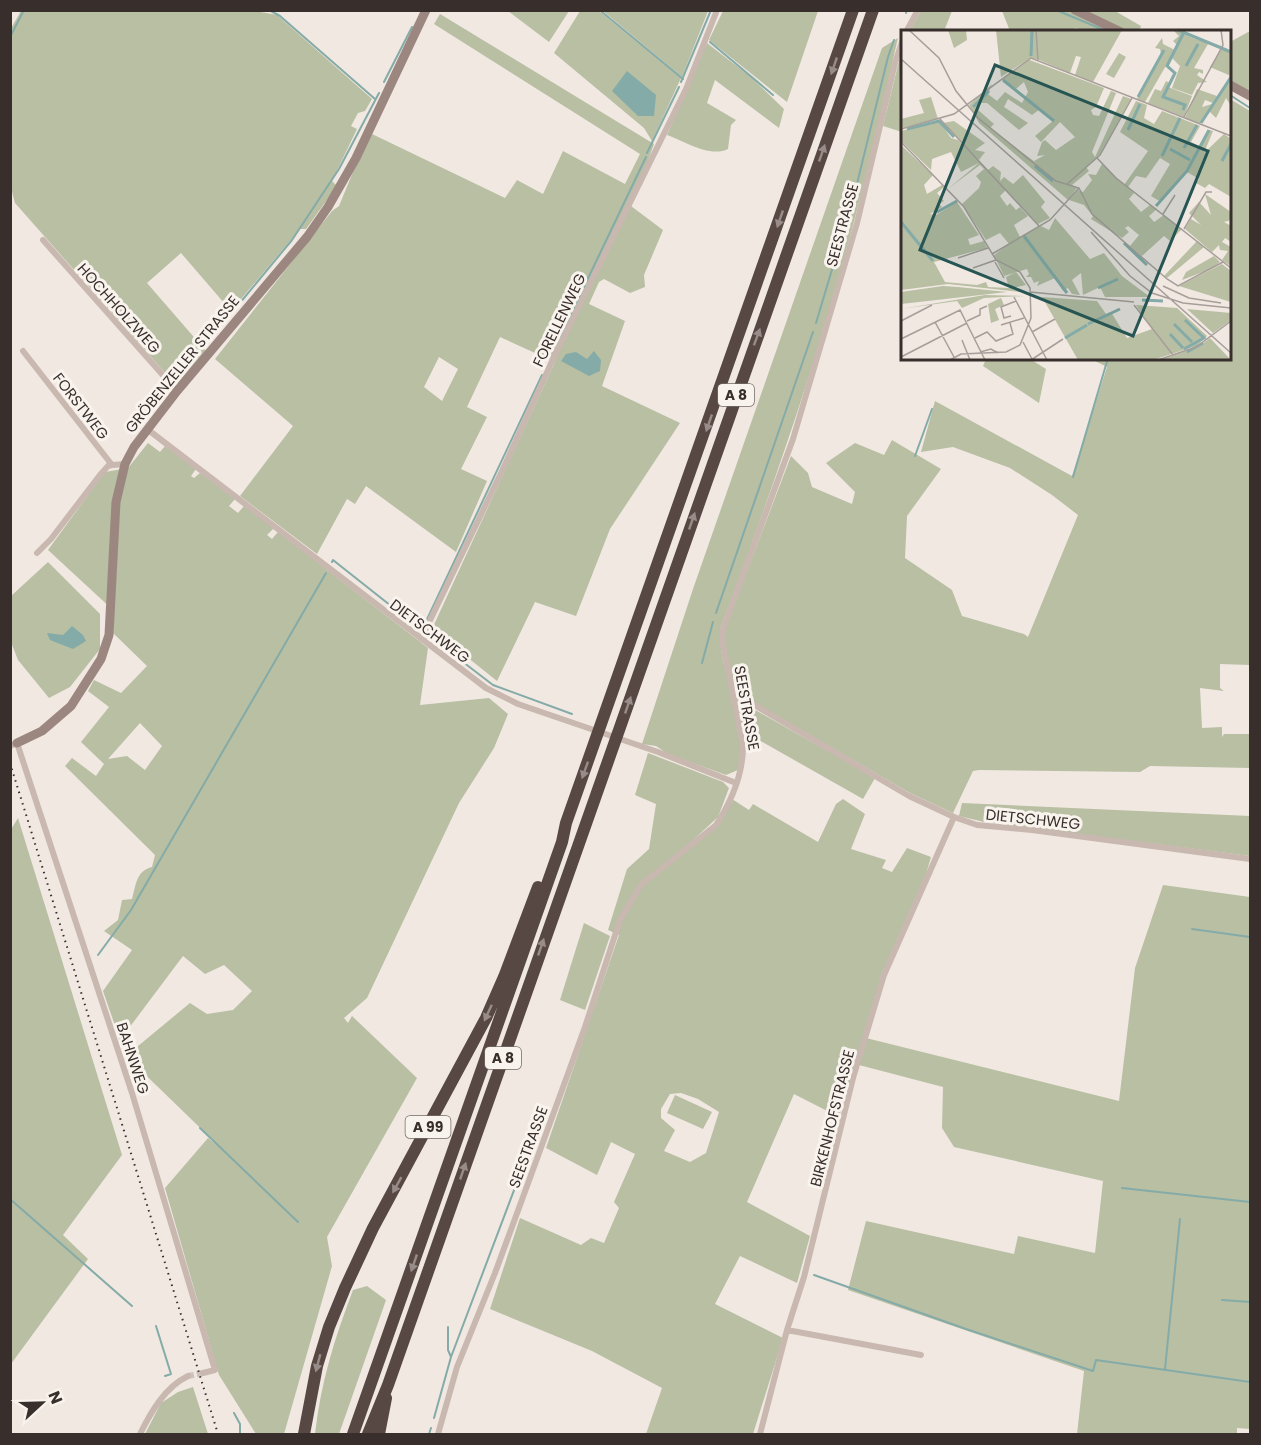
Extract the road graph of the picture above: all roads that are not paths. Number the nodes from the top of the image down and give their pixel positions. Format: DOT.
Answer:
graph roads {
  1 [pos="426,10"];
  2 [pos="717,10"];
  3 [pos="853,10"];
  4 [pos="873,10"];
  5 [pos="918,10"];
  6 [pos="1076,10"];
  7 [pos="907,30"];
  8 [pos="1117,30"];
  9 [pos="901,47"];
  10 [pos="1231,86"];
  11 [pos="1251,96"];
  12 [pos="43,240"];
  13 [pos="23,351"];
  14 [pos="177,391"];
  15 [pos="147,429"];
  16 [pos="125,464"];
  17 [pos="112,465"];
  18 [pos="37,553"];
  19 [pos="421,639"];
  20 [pos="735,700"];
  21 [pos="14,744"];
  22 [pos="736,783"];
  23 [pos="954,817"];
  24 [pos="566,823"];
  25 [pos="1251,859"];
  26 [pos="788,1330"];
  27 [pos="921,1355"];
  28 [pos="203,1373"];
  29 [pos="188,1376"];
  30 [pos="388,1385"];
  31 [pos="140,1434"];
  32 [pos="304,1434"];
  33 [pos="353,1434"];
  34 [pos="368,1434"];
  35 [pos="379,1434"];
  36 [pos="438,1434"];
  37 [pos="760,1434"];
  1 -- 14 [label="street, GRÖBENZELLER STRASSE"];
  2 -- 19 [label="street, FORELLENWEG"];
  3 -- 24 [label="highway, A 8, one-way"];
  30 -- 4 [label="highway, A 8, one-way"];
  5 -- 7 [label="street"];
  6 -- 8 [label="street"];
  9 -- 20 [label="street, SEESTRASSE"];
  10 -- 11 [label="street"];
  12 -- 14 [label="street, HOCHHOLZWEG"];
  13 -- 17 [label="street, FORSTWEG"];
  14 -- 15 [label="street, GRÖBENZELLER STRASSE"];
  15 -- 16 [label="street, GRÖBENZELLER STRASSE"];
  15 -- 19 [label="street, DIETSCHWEG"];
  16 -- 17 [label="street"];
  16 -- 21 [label="street, GRÖBENZELLER STRASSE"];
  17 -- 18 [label="street"];
  19 -- 22 [label="street, DIETSCHWEG"];
  20 -- 22 [label="street, SEESTRASSE"];
  20 -- 23 [label="street, DIETSCHWEG"];
  21 -- 28 [label="street, BAHNWEG"];
  22 -- 36 [label="street, SEESTRASSE"];
  23 -- 25 [label="street, DIETSCHWEG"];
  23 -- 26 [label="street, BIRKENHOFSTRASSE"];
  24 -- 32 [label="highway, A 99, one-way"];
  24 -- 33 [label="highway, A 8, one-way"];
  26 -- 27 [label="street"];
  26 -- 37 [label="street, BIRKENHOFSTRASSE"];
  29 -- 31 [label="street"];
  30 -- 34 [label="highway, A 8"];
  30 -- 35 [label="highway"];
}
